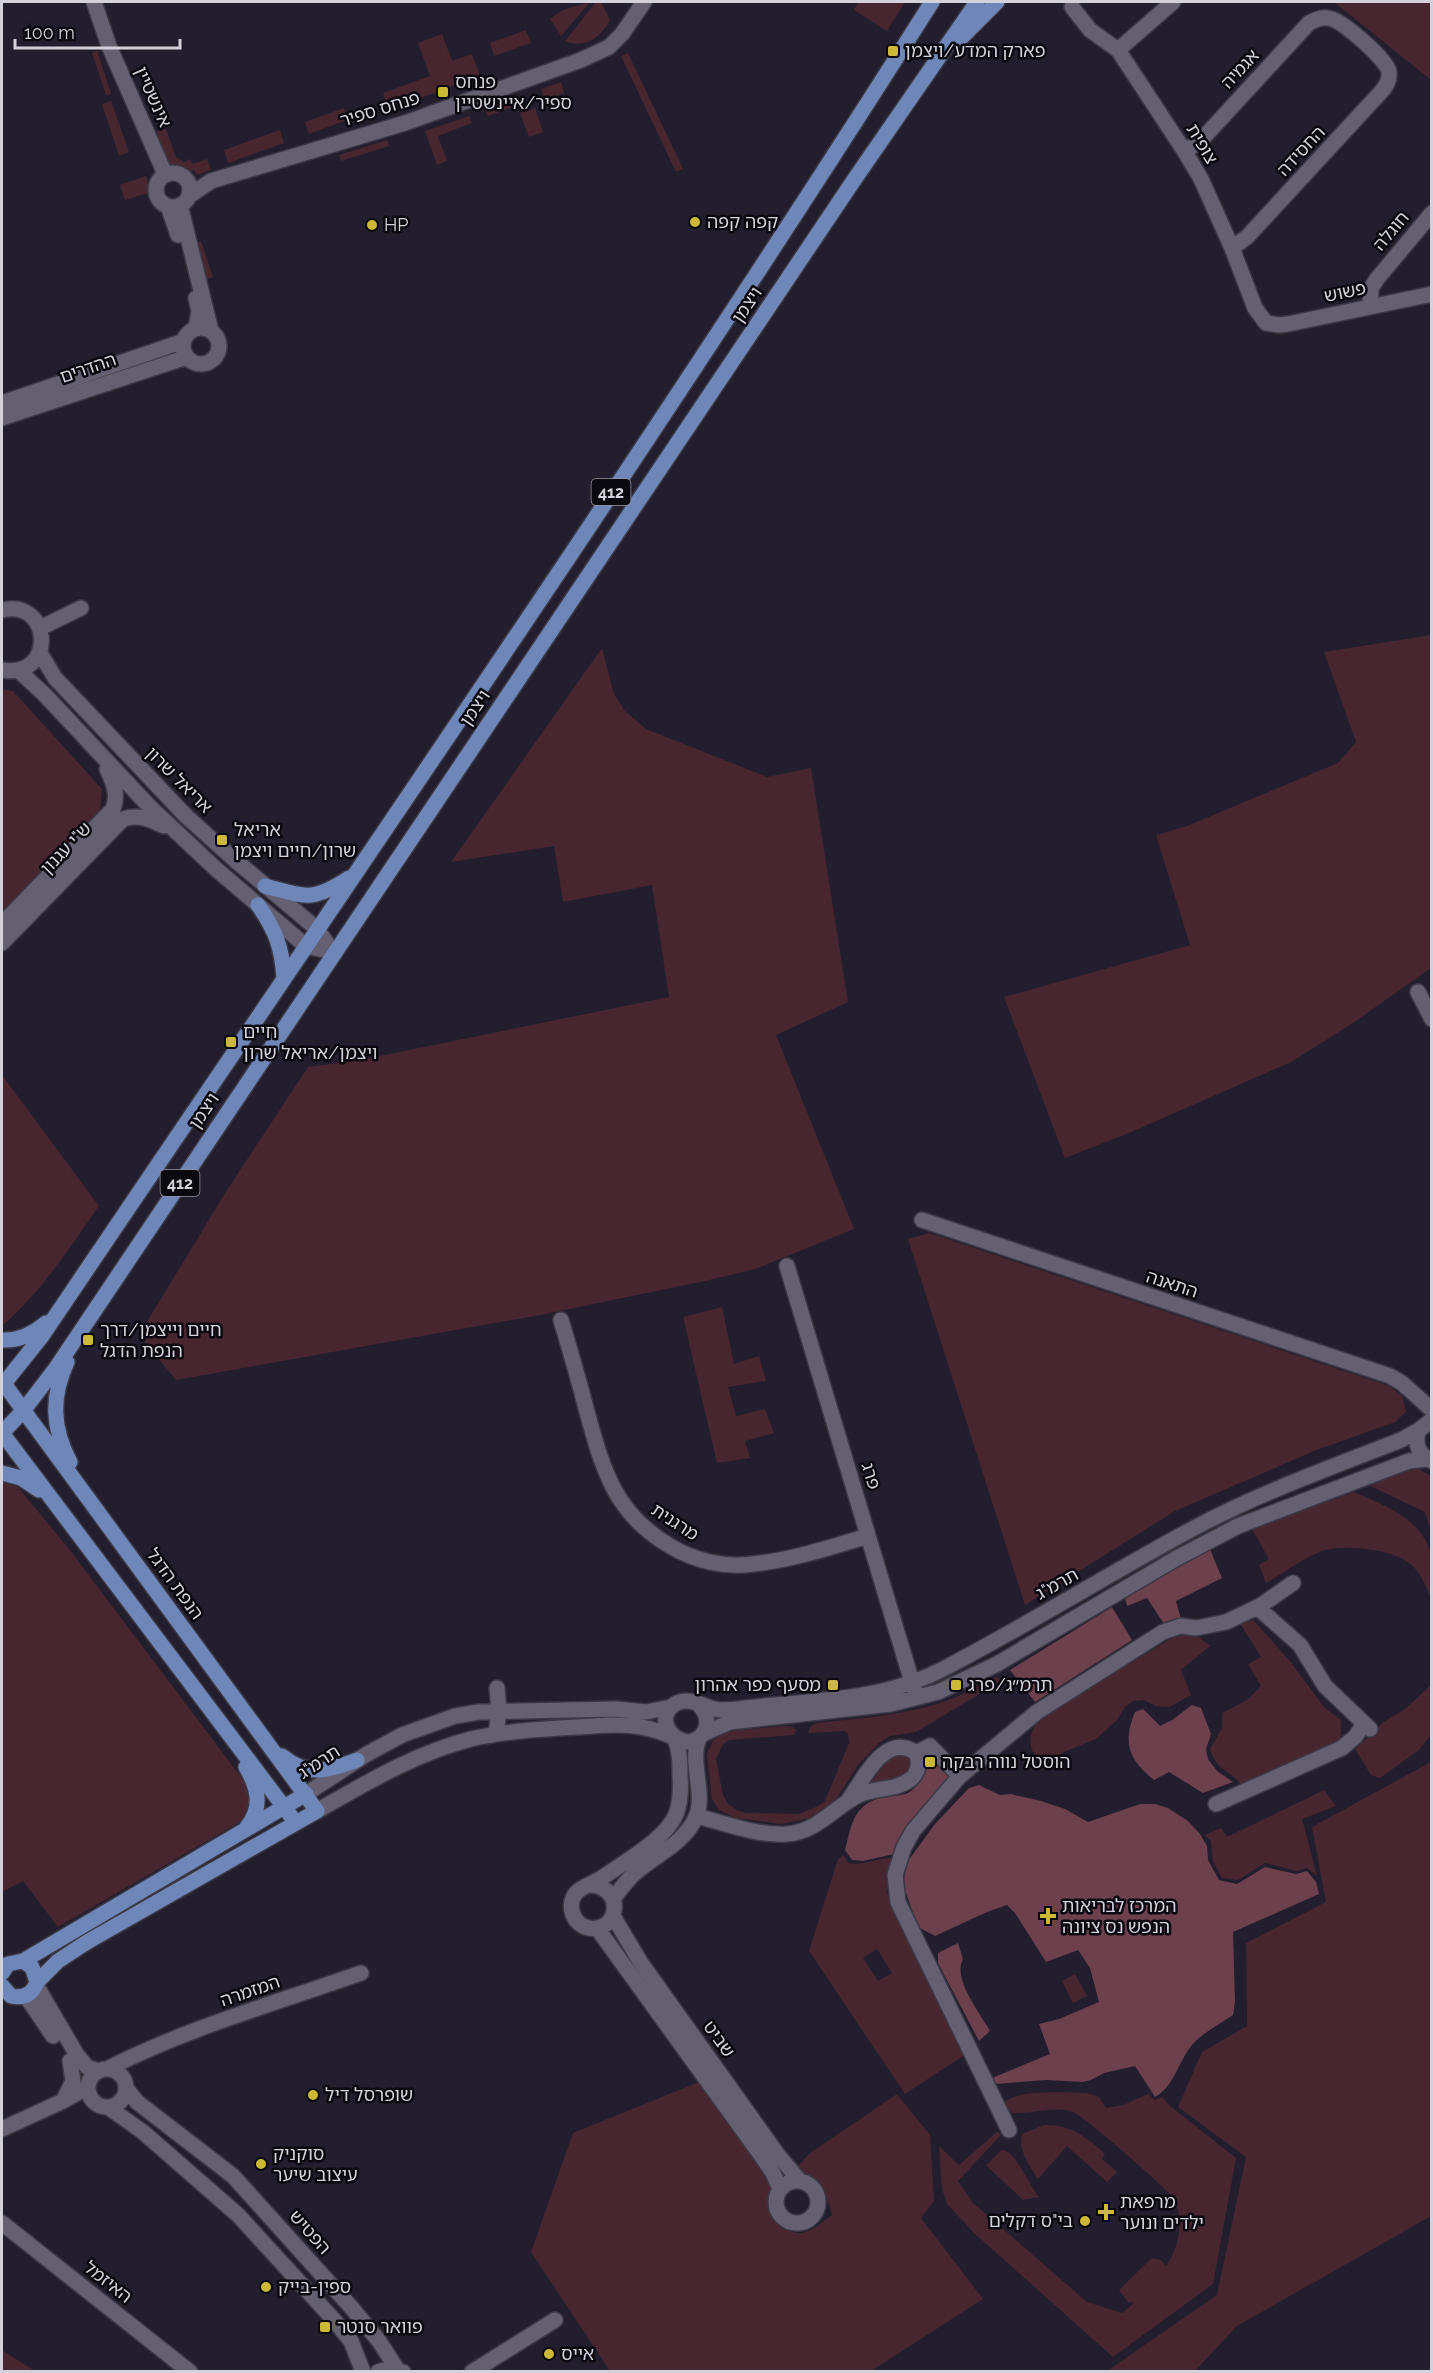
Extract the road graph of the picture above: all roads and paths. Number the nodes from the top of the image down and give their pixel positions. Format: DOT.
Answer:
graph roads {
  1 [pos="94,2"];
  2 [pos="644,2"];
  3 [pos="932,2"];
  4 [pos="977,2"];
  5 [pos="997,2"];
  6 [pos="1173,2"];
  7 [pos="1072,7"];
  8 [pos="1118,50"];
  9 [pos="928,72"];
  10 [pos="1390,74"];
  11 [pos="1185,152"];
  12 [pos="165,174"];
  13 [pos="181,197"];
  14 [pos="1431,213"];
  15 [pos="1232,248"];
  16 [pos="1431,294"];
  17 [pos="1370,307"];
  18 [pos="1266,323"];
  19 [pos="204,330"];
  20 [pos="184,341"];
  21 [pos="187,357"];
  22 [pos="2,403"];
  23 [pos="2,418"];
  24 [pos="5,606"];
  25 [pos="81,608"];
  26 [pos="40,628"];
  27 [pos="40,653"];
  28 [pos="2,670"];
  29 [pos="18,671"];
  30 [pos="102,758"];
  31 [pos="172,829"];
  32 [pos="354,875"];
  33 [pos="265,886"];
  34 [pos="258,905"];
  35 [pos="2,924"];
  36 [pos="317,929"];
  37 [pos="2,943"];
  38 [pos="306,946"];
  39 [pos="333,952"];
  40 [pos="284,979"];
  41 [pos="1418,992"];
  42 [pos="1431,1019"];
  43 [pos="922,1220"];
  44 [pos="787,1266"];
  45 [pos="57,1314"];
  46 [pos="561,1320"];
  47 [pos="84,1326"];
  48 [pos="2,1340"];
  49 [pos="2,1383"];
  50 [pos="1408,1389"];
  51 [pos="1431,1410"];
  52 [pos="23,1411"];
  53 [pos="1424,1425"];
  54 [pos="2,1433"];
  55 [pos="1429,1460"];
  56 [pos="2,1473"];
  57 [pos="51,1498"];
  58 [pos="107,1524"];
  59 [pos="868,1536"];
  60 [pos="1293,1583"];
  61 [pos="1257,1607"];
  62 [pos="497,1688"];
  63 [pos="915,1691"];
  64 [pos="698,1704"];
  65 [pos="671,1707"];
  66 [pos="499,1711"];
  67 [pos="222,1725"];
  68 [pos="496,1734"];
  69 [pos="701,1736"];
  70 [pos="673,1737"];
  71 [pos="272,1747"];
  72 [pos="916,1753"];
  73 [pos="357,1760"];
  74 [pos="960,1776"];
  75 [pos="306,1794"];
  76 [pos="848,1801"];
  77 [pos="1216,1804"];
  78 [pos="285,1808"];
  79 [pos="317,1811"];
  80 [pos="696,1816"];
  81 [pos="296,1823"];
  82 [pos="244,1830"];
  83 [pos="592,1885"];
  84 [pos="613,1899"];
  85 [pos="613,1916"];
  86 [pos="597,1928"];
  87 [pos="23,1961"];
  88 [pos="2,1972"];
  89 [pos="361,1974"];
  90 [pos="19,1991"];
  91 [pos="153,2048"];
  92 [pos="70,2061"];
  93 [pos="103,2070"];
  94 [pos="125,2085"];
  95 [pos="88,2086"];
  96 [pos="63,2101"];
  97 [pos="108,2107"];
  98 [pos="2,2129"];
  99 [pos="1009,2130"];
  100 [pos="800,2181"];
  101 [pos="780,2189"];
  102 [pos="2,2223"];
  103 [pos="555,2320"];
  104 [pos="400,2370"];
  105 [pos="190,2372"];
  106 [pos="363,2372"];
  107 [pos="378,2372"];
  108 [pos="472,2372"];
  1 -- 12 [label="street, אינשטיין"];
  2 -- 13 [label="street, פנחס ספיר"];
  3 -- 32 [label="main road, ויצמן / 412"];
  4 -- 9 [label="main road, ויצמן / 412"];
  5 -- 9 [label="main road"];
  6 -- 8 [label="street"];
  7 -- 8 [label="street, צופית"];
  8 -- 11 [label="street, צופית"];
  9 -- 39 [label="main road, ויצמן / 412"];
  10 -- 11 [label="street, אגמיה"];
  10 -- 15 [label="street, החסידה"];
  11 -- 15 [label="street, צופית"];
  12 -- 13 [label="street"];
  12 -- 13 [label="street"];
  13 -- 19 [label="street"];
  14 -- 17 [label="street, חוגלה"];
  15 -- 18 [label="street, צופית"];
  16 -- 17 [label="street, פשוש"];
  17 -- 18 [label="street, פשוש"];
  19 -- 20 [label="street"];
  19 -- 21 [label="street"];
  20 -- 21 [label="street"];
  20 -- 22 [label="street, ההדרים"];
  21 -- 23 [label="street, ההדרים"];
  24 -- 26 [label="street"];
  25 -- 26 [label="street"];
  26 -- 27 [label="street"];
  27 -- 29 [label="street"];
  27 -- 33 [label="street, אריאל שרון"];
  28 -- 29 [label="street"];
  29 -- 30 [label="street"];
  30 -- 31 [label="street"];
  30 -- 35 [label="street, ש\"י עגנון"];
  31 -- 34 [label="street"];
  31 -- 37 [label="street, ש\"י עגנון"];
  32 -- 33 [label="main road"];
  32 -- 36 [label="main road, ויצמן / 412"];
  33 -- 36 [label="street, אריאל שרון"];
  34 -- 38 [label="street"];
  34 -- 40 [label="main road"];
  36 -- 38 [label="main road, ויצמן / 412"];
  36 -- 39 [label="street, אריאל שרון"];
  38 -- 39 [label="street"];
  38 -- 40 [label="main road, ויצמן / 412"];
  39 -- 47 [label="main road, ויצמן / 412"];
  40 -- 45 [label="main road, ויצמן / 412"];
  41 -- 42 [label="street"];
  43 -- 50 [label="street, התאנה"];
  44 -- 59 [label="street, פרג"];
  45 -- 48 [label="main road"];
  45 -- 49 [label="main road, ויצמן / 412"];
  46 -- 59 [label="street, מרגנית"];
  47 -- 52 [label="main road, ויצמן / 412"];
  47 -- 58 [label="main road"];
  49 -- 52 [label="main road, הנפת הדגל"];
  50 -- 51 [label="street, התאנה"];
  50 -- 53 [label="street"];
  52 -- 54 [label="main road, ויצמן / 412"];
  52 -- 58 [label="main road, הנפת הדגל"];
  53 -- 55 [label="street"];
  53 -- 63 [label="street, תרמ\"ג"];
  54 -- 57 [label="main road"];
  55 -- 63 [label="street, תרמ\"ג"];
  56 -- 57 [label="main road"];
  57 -- 67 [label="main road"];
  58 -- 71 [label="main road, הנפת הדגל"];
  59 -- 63 [label="street, פרג"];
  60 -- 61 [label="street"];
  61 -- 74 [label="street"];
  61 -- 77 [label="street"];
  62 -- 66 [label="street"];
  63 -- 64 [label="street, תרמ\"ג"];
  63 -- 69 [label="street, תרמ\"ג"];
  64 -- 65 [label="street"];
  64 -- 69 [label="street"];
  65 -- 66 [label="street, תרמ\"ג"];
  65 -- 70 [label="street"];
  66 -- 68 [label="street"];
  66 -- 73 [label="street, תרמ\"ג"];
  67 -- 78 [label="main road"];
  67 -- 82 [label="main road"];
  68 -- 70 [label="street"];
  68 -- 79 [label="street"];
  69 -- 70 [label="street"];
  69 -- 80 [label="street"];
  70 -- 83 [label="street"];
  71 -- 73 [label="main road"];
  71 -- 75 [label="main road, הנפת הדגל"];
  72 -- 74 [label="street"];
  72 -- 76 [label="street"];
  72 -- 76 [label="street"];
  73 -- 75 [label="street, תרמ\"ג"];
  74 -- 99 [label="street"];
  75 -- 78 [label="main road, תרמ\"ג"];
  75 -- 79 [label="main road, הנפת הדגל"];
  76 -- 80 [label="street"];
  78 -- 81 [label="main road"];
  78 -- 82 [label="main road, תרמ\"ג"];
  79 -- 81 [label="main road"];
  80 -- 84 [label="street"];
  81 -- 90 [label="main road"];
  82 -- 87 [label="main road, תרמ\"ג"];
  83 -- 84 [label="street"];
  83 -- 86 [label="street"];
  84 -- 85 [label="street"];
  85 -- 86 [label="street"];
  85 -- 100 [label="street, שביט"];
  86 -- 101 [label="street, שביט"];
  87 -- 88 [label="main road, תרמ\"ג"];
  87 -- 90 [label="main road"];
  89 -- 91 [label="street, המזמרה"];
  90 -- 92 [label="street"];
  90 -- 93 [label="street"];
  91 -- 93 [label="street, המזמרה"];
  91 -- 94 [label="street, המזמרה"];
  92 -- 95 [label="street"];
  92 -- 96 [label="street"];
  93 -- 94 [label="street"];
  93 -- 95 [label="street"];
  94 -- 97 [label="street"];
  94 -- 104 [label="street, הפטיש"];
  95 -- 96 [label="street"];
  95 -- 97 [label="street"];
  96 -- 98 [label="street"];
  97 -- 106 [label="street"];
  100 -- 101 [label="street"];
  100 -- 101 [label="street"];
  102 -- 105 [label="street, האיזמל"];
  103 -- 108 [label="street"];
  104 -- 107 [label="street"];
}
